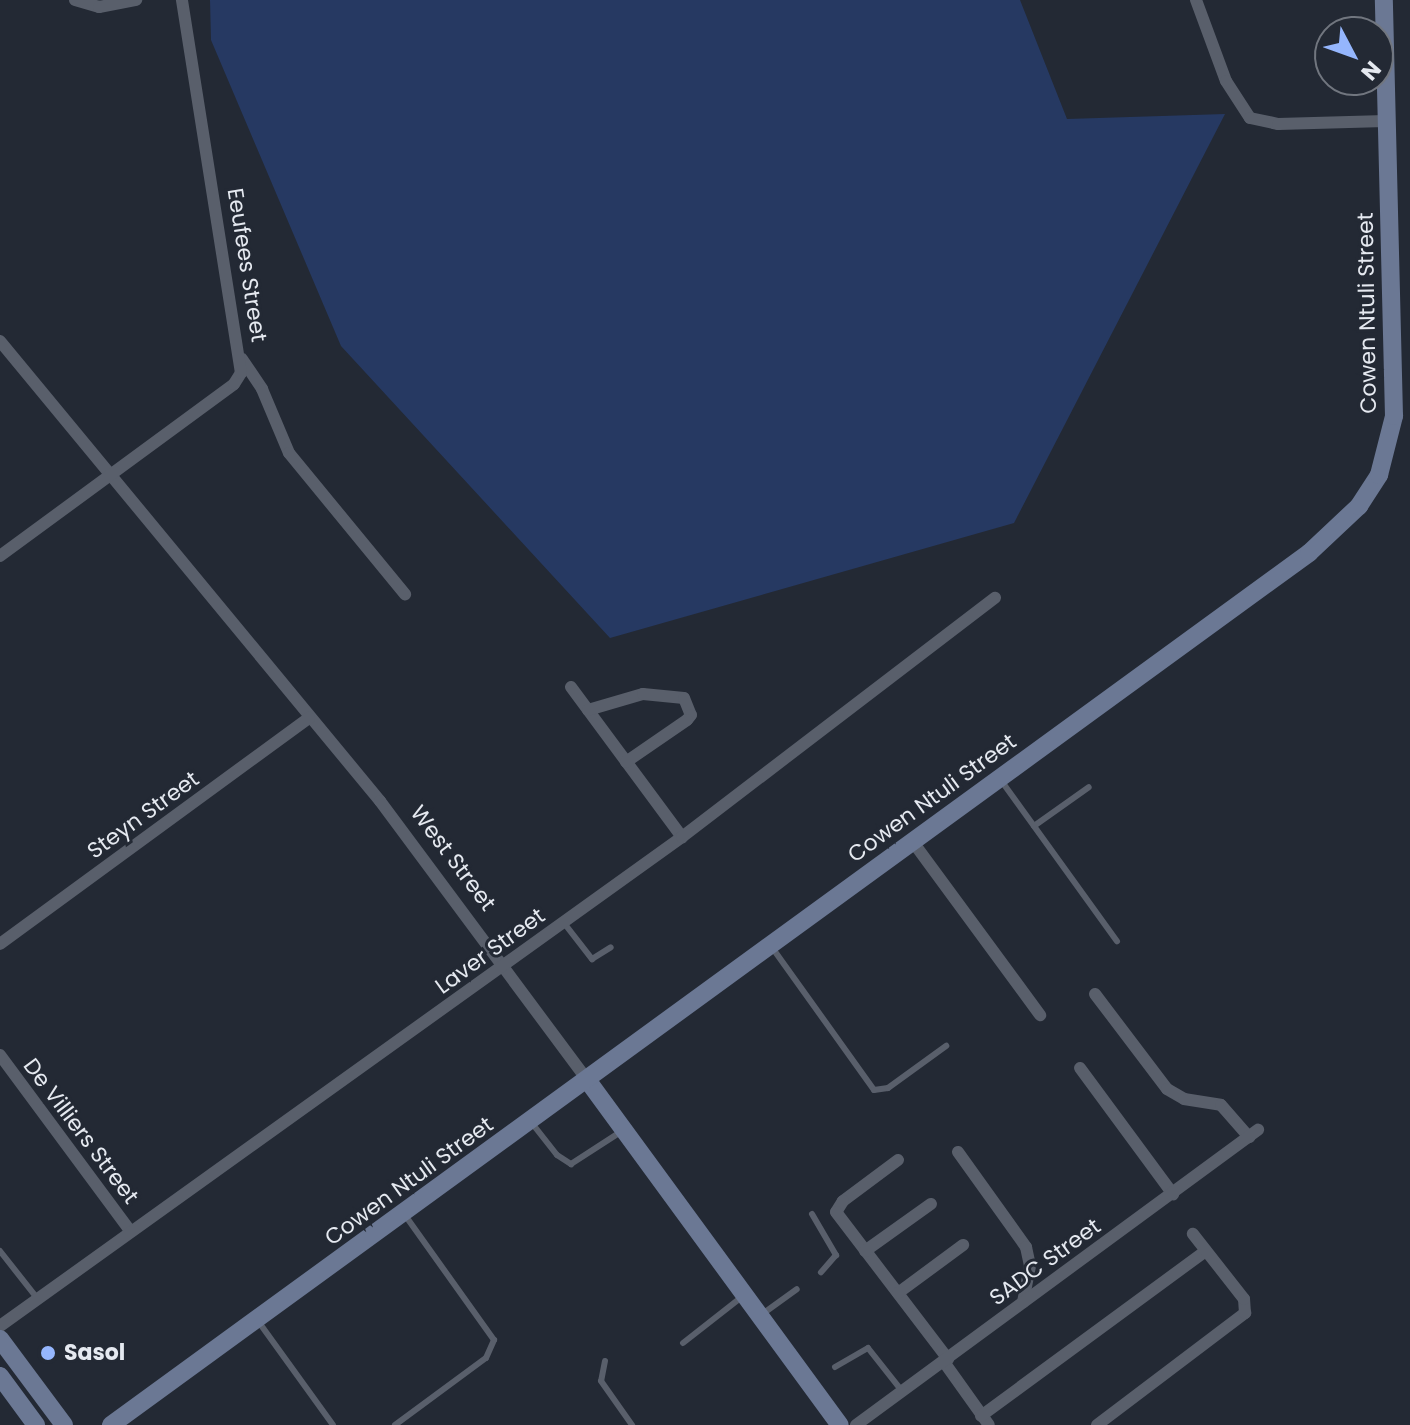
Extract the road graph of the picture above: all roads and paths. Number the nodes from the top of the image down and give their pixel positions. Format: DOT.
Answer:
graph roads {
  1 [pos="75,0"];
  2 [pos="136,0"];
  3 [pos="182,0"];
  4 [pos="1196,0"];
  5 [pos="1384,0"];
  6 [pos="1385,121"];
  7 [pos="0,341"];
  8 [pos="241,356"];
  9 [pos="110,474"];
  10 [pos="0,556"];
  11 [pos="405,594"];
  12 [pos="995,598"];
  13 [pos="571,687"];
  14 [pos="588,710"];
  15 [pos="309,718"];
  16 [pos="626,762"];
  17 [pos="1000,778"];
  18 [pos="1089,787"];
  19 [pos="1034,826"];
  20 [pos="682,837"];
  21 [pos="913,842"];
  22 [pos="563,923"];
  23 [pos="1117,941"];
  24 [pos="0,944"];
  25 [pos="771,946"];
  26 [pos="611,947"];
  27 [pos="504,966"];
  28 [pos="1095,994"];
  29 [pos="1040,1015"];
  30 [pos="946,1046"];
  31 [pos="0,1055"];
  32 [pos="1080,1068"];
  33 [pos="588,1081"];
  34 [pos="531,1122"];
  35 [pos="622,1131"];
  36 [pos="958,1152"];
  37 [pos="898,1160"];
  38 [pos="1173,1194"];
  39 [pos="931,1204"];
  40 [pos="404,1214"];
  41 [pos="812,1214"];
  42 [pos="130,1231"];
  43 [pos="1193,1234"];
  44 [pos="963,1245"];
  45 [pos="0,1251"];
  46 [pos="865,1251"];
  47 [pos="1206,1251"];
  48 [pos="821,1272"];
  49 [pos="797,1289"];
  50 [pos="898,1293"];
  51 [pos="746,1294"];
  52 [pos="37,1298"];
  53 [pos="1023,1302"];
  54 [pos="761,1315"];
  55 [pos="258,1320"];
  56 [pos="0,1326"];
  57 [pos="0,1339"];
  58 [pos="683,1343"];
  59 [pos="946,1360"];
  60 [pos="605,1361"];
  61 [pos="835,1367"];
  62 [pos="0,1376"];
  63 [pos="902,1391"];
  64 [pos="985,1420"];
  65 [pos="36,1425"];
  66 [pos="64,1425"];
  67 [pos="111,1425"];
  68 [pos="333,1425"];
  69 [pos="395,1425"];
  70 [pos="632,1425"];
  71 [pos="840,1425"];
  72 [pos="856,1425"];
  73 [pos="1097,1425"];
  1 -- 2 [label="street"];
  3 -- 8 [label="street, Eeufees Street"];
  4 -- 6 [label="street"];
  5 -- 6 [label="street, Cowen Ntuli Street"];
  6 -- 17 [label="street, Cowen Ntuli Street"];
  7 -- 9 [label="street, West Street"];
  8 -- 9 [label="street, Eeufees Street"];
  8 -- 11 [label="street"];
  9 -- 10 [label="street, Eeufees Street"];
  9 -- 15 [label="street, West Street"];
  12 -- 20 [label="street, Laver Street"];
  13 -- 14 [label="street"];
  14 -- 16 [label="street"];
  14 -- 16 [label="street"];
  15 -- 24 [label="street, Steyn Street"];
  15 -- 27 [label="street, West Street"];
  16 -- 20 [label="street"];
  17 -- 19 [label="lane"];
  17 -- 21 [label="street, Cowen Ntuli Street"];
  18 -- 19 [label="lane"];
  19 -- 23 [label="lane"];
  20 -- 22 [label="street, Laver Street"];
  21 -- 25 [label="street, Cowen Ntuli Street"];
  21 -- 29 [label="street"];
  22 -- 26 [label="lane"];
  22 -- 27 [label="street, Laver Street"];
  25 -- 30 [label="lane"];
  25 -- 33 [label="street, Cowen Ntuli Street"];
  27 -- 33 [label="street, West Street"];
  27 -- 42 [label="street, Laver Street"];
  28 -- 38 [label="street, SADC Street"];
  31 -- 42 [label="street, De Villiers Street"];
  32 -- 38 [label="street"];
  33 -- 34 [label="street, Cowen Ntuli Street"];
  33 -- 35 [label="street, West Street"];
  34 -- 35 [label="lane"];
  34 -- 40 [label="street, Cowen Ntuli Street"];
  35 -- 51 [label="street, West Street"];
  36 -- 53 [label="street"];
  37 -- 46 [label="street"];
  38 -- 53 [label="street, SADC Street"];
  39 -- 46 [label="street"];
  40 -- 55 [label="street, Cowen Ntuli Street"];
  40 -- 69 [label="lane"];
  41 -- 48 [label="lane"];
  42 -- 52 [label="street, Laver Street"];
  43 -- 47 [label="street"];
  44 -- 50 [label="street"];
  45 -- 52 [label="lane"];
  46 -- 50 [label="street"];
  47 -- 64 [label="street"];
  47 -- 73 [label="street"];
  49 -- 54 [label="lane"];
  50 -- 59 [label="street"];
  51 -- 54 [label="street, West Street"];
  51 -- 58 [label="lane"];
  52 -- 56 [label="street, Laver Street"];
  53 -- 59 [label="street, SADC Street"];
  54 -- 71 [label="street, West Street"];
  55 -- 67 [label="street, Cowen Ntuli Street"];
  55 -- 68 [label="lane"];
  57 -- 66 [label="street"];
  59 -- 63 [label="street, SADC Street"];
  59 -- 64 [label="street"];
  60 -- 70 [label="lane"];
  61 -- 63 [label="lane"];
  62 -- 65 [label="street"];
  63 -- 72 [label="street, SADC Street"];
}
